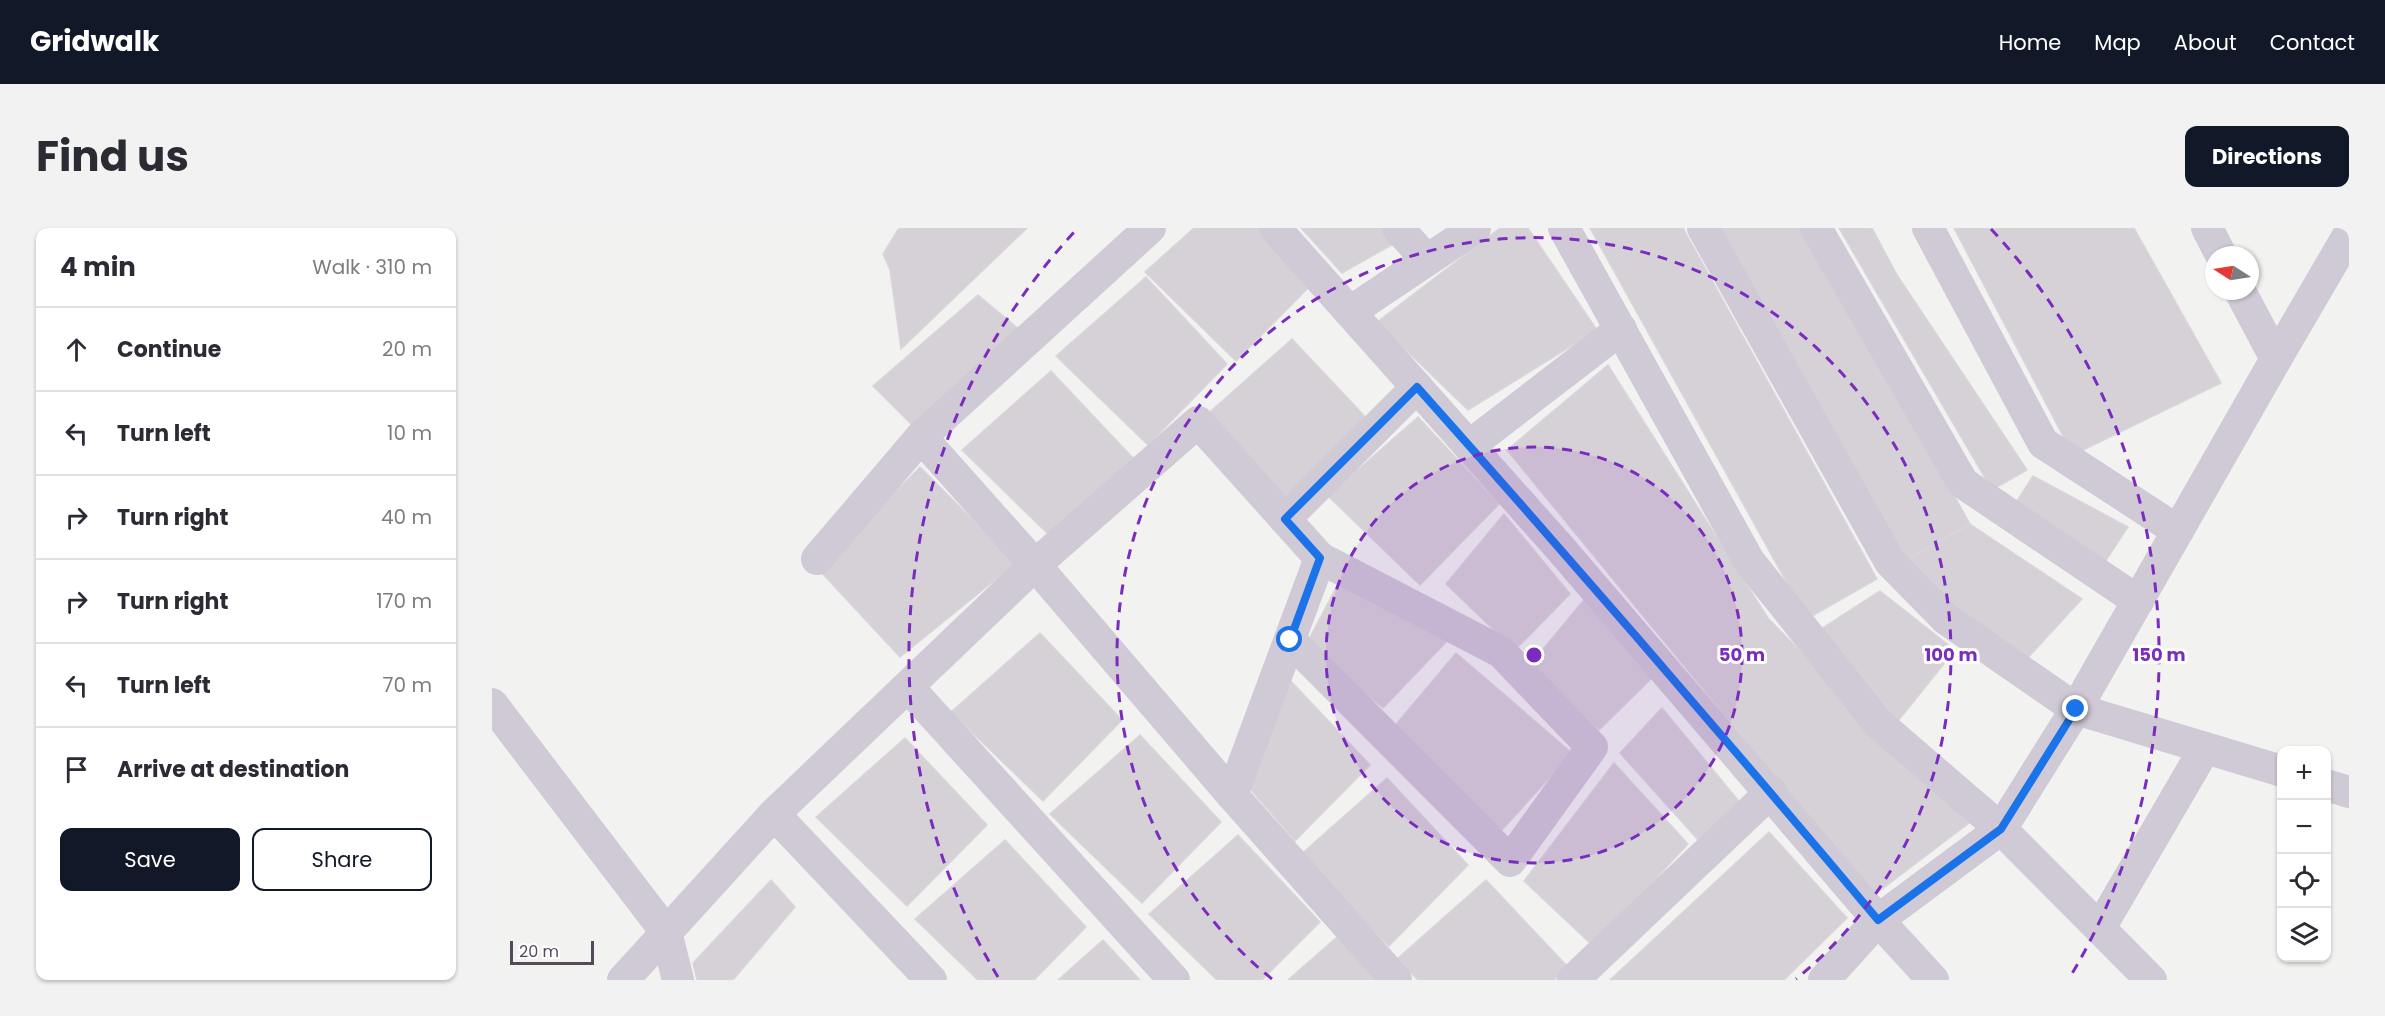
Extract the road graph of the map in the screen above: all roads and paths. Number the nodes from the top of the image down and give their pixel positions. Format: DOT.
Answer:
graph roads {
  1 [pos="1150,228"];
  2 [pos="1275,228"];
  3 [pos="1398,228"];
  4 [pos="1475,228"];
  5 [pos="1564,228"];
  6 [pos="1702,228"];
  7 [pos="1816,228"];
  8 [pos="1928,228"];
  9 [pos="2207,228"];
  10 [pos="2349,234"];
  11 [pos="2216,246"];
  12 [pos="1427,260"];
  13 [pos="2245,300"];
  14 [pos="1350,312"];
  15 [pos="1621,329"];
  16 [pos="2276,359"];
  17 [pos="1417,387"];
  18 [pos="921,436"];
  19 [pos="1469,446"];
  20 [pos="1285,519"];
  21 [pos="2178,531"];
  22 [pos="1320,558"];
  23 [pos="817,559"];
  24 [pos="1035,565"];
  25 [pos="2138,601"];
  26 [pos="1290,640"];
  27 [pos="908,687"];
  28 [pos="492,704"];
  29 [pos="2076,709"];
  30 [pos="2205,748"];
  31 [pos="2277,770"];
  32 [pos="2331,787"];
  33 [pos="1771,792"];
  34 [pos="2349,792"];
  35 [pos="1232,795"];
  36 [pos="774,814"];
  37 [pos="2001,829"];
  38 [pos="1878,920"];
  39 [pos="2100,928"];
  40 [pos="666,932"];
  41 [pos="623,980"];
  42 [pos="678,980"];
  43 [pos="931,980"];
  44 [pos="1174,980"];
  45 [pos="1396,980"];
  46 [pos="1573,980"];
  47 [pos="1824,980"];
  48 [pos="1933,980"];
  49 [pos="2151,980"];
  1 -- 18 [label="street"];
  2 -- 14 [label="street"];
  3 -- 12 [label="street"];
  4 -- 12 [label="street"];
  5 -- 15 [label="street"];
  6 -- 29 [label="street"];
  7 -- 25 [label="street"];
  8 -- 21 [label="street"];
  9 -- 11 [label="street"];
  10 -- 16 [label="street"];
  12 -- 14 [label="street"];
  13 -- 16 [label="street"];
  14 -- 17 [label="street"];
  15 -- 19 [label="street"];
  15 -- 37 [label="street"];
  16 -- 21 [label="street"];
  17 -- 19 [label="street"];
  17 -- 20 [label="street"];
  18 -- 23 [label="street"];
  18 -- 24 [label="street"];
  19 -- 33 [label="street"];
  20 -- 22 [label="street"];
  20 -- 24 [label="street"];
  21 -- 25 [label="street"];
  22 -- 26 [label="street"];
  22 -- 26 [label="street"];
  24 -- 27 [label="street"];
  24 -- 35 [label="street"];
  25 -- 29 [label="street"];
  26 -- 35 [label="street"];
  27 -- 36 [label="street"];
  27 -- 44 [label="street"];
  28 -- 40 [label="street"];
  29 -- 30 [label="street"];
  29 -- 37 [label="street"];
  30 -- 31 [label="street"];
  30 -- 39 [label="street"];
  32 -- 34 [label="street"];
  33 -- 38 [label="street"];
  33 -- 46 [label="street"];
  35 -- 45 [label="street"];
  36 -- 40 [label="street"];
  36 -- 43 [label="street"];
  37 -- 38 [label="street"];
  37 -- 39 [label="street"];
  38 -- 47 [label="street"];
  38 -- 48 [label="street"];
  39 -- 49 [label="street"];
  40 -- 41 [label="street"];
  40 -- 42 [label="street"];
}
